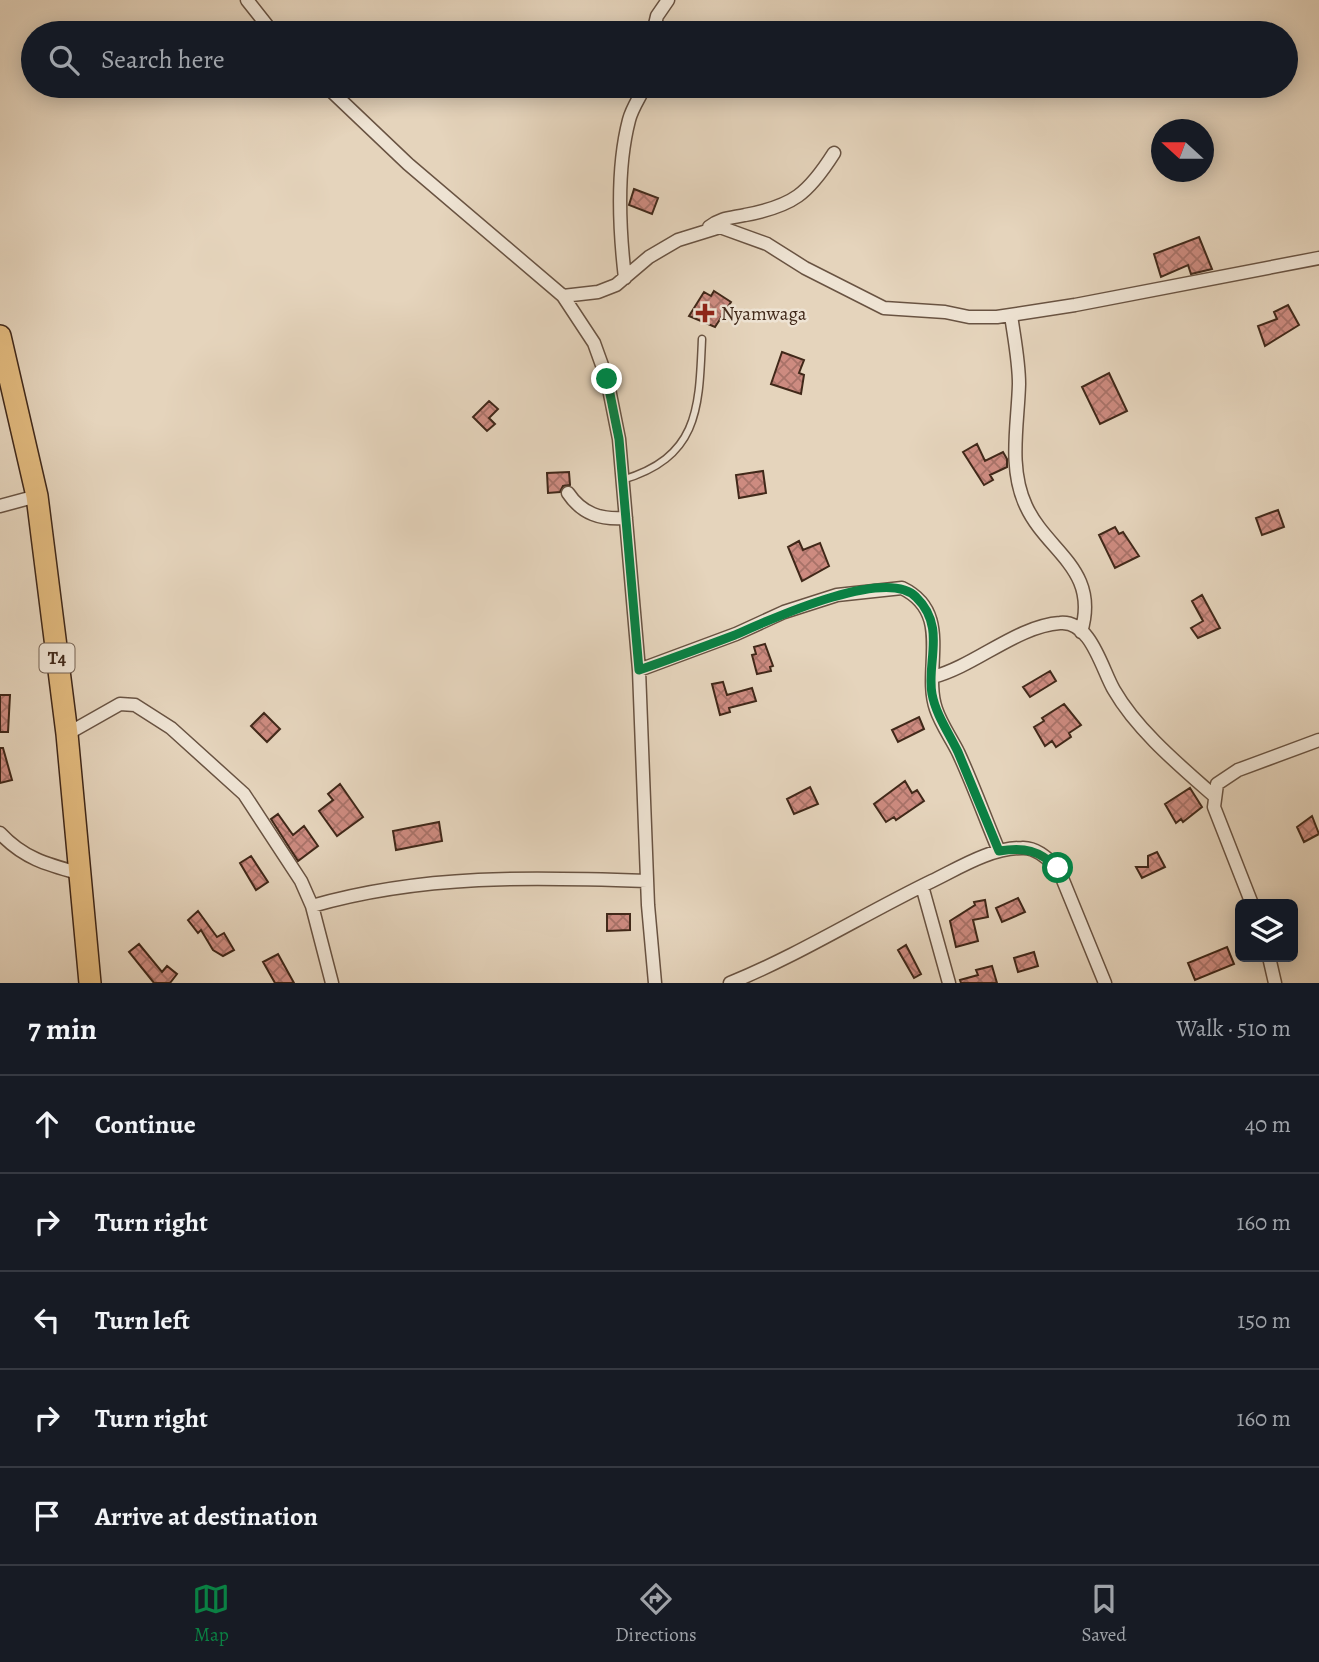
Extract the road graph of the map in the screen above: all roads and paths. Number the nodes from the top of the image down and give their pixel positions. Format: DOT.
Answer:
graph roads {
  1 [pos="247,0"];
  2 [pos="668,0"];
  3 [pos="264,21"];
  4 [pos="656,21"];
  5 [pos="339,98"];
  6 [pos="639,98"];
  7 [pos="834,153"];
  8 [pos="704,232"];
  9 [pos="1319,258"];
  10 [pos="625,278"];
  11 [pos="563,296"];
  12 [pos="1011,315"];
  13 [pos="0,336"];
  14 [pos="702,339"];
  15 [pos="622,480"];
  16 [pos="568,493"];
  17 [pos="37,496"];
  18 [pos="0,506"];
  19 [pos="626,518"];
  20 [pos="1081,632"];
  21 [pos="639,670"];
  22 [pos="933,677"];
  23 [pos="67,734"];
  24 [pos="1319,740"];
  25 [pos="1213,794"];
  26 [pos="0,833"];
  27 [pos="999,851"];
  28 [pos="82,874"];
  29 [pos="648,881"];
  30 [pos="922,886"];
  31 [pos="1250,899"];
  32 [pos="312,905"];
  33 [pos="1270,962"];
  34 [pos="90,983"];
  35 [pos="332,983"];
  36 [pos="654,983"];
  37 [pos="730,983"];
  38 [pos="949,983"];
  39 [pos="1105,983"];
  40 [pos="1275,983"];
  1 -- 3 [label="street"];
  2 -- 4 [label="street"];
  5 -- 11 [label="street"];
  6 -- 10 [label="street"];
  7 -- 8 [label="street"];
  8 -- 10 [label="street"];
  8 -- 12 [label="street"];
  9 -- 12 [label="street"];
  10 -- 11 [label="street"];
  11 -- 15 [label="street"];
  12 -- 20 [label="street"];
  13 -- 17 [label="highway, T4"];
  14 -- 15 [label="lane"];
  15 -- 19 [label="street"];
  16 -- 19 [label="street"];
  17 -- 18 [label="street"];
  17 -- 23 [label="highway, T4"];
  19 -- 21 [label="street"];
  20 -- 22 [label="street"];
  20 -- 25 [label="street"];
  21 -- 22 [label="street"];
  21 -- 29 [label="street"];
  22 -- 27 [label="street"];
  23 -- 28 [label="highway, T4"];
  23 -- 32 [label="street"];
  24 -- 25 [label="street"];
  25 -- 31 [label="street"];
  26 -- 28 [label="street"];
  27 -- 30 [label="street"];
  27 -- 39 [label="street"];
  28 -- 34 [label="highway, T4"];
  29 -- 32 [label="street"];
  29 -- 36 [label="street"];
  30 -- 37 [label="street"];
  30 -- 38 [label="street"];
  32 -- 35 [label="street"];
  33 -- 40 [label="street"];
}
